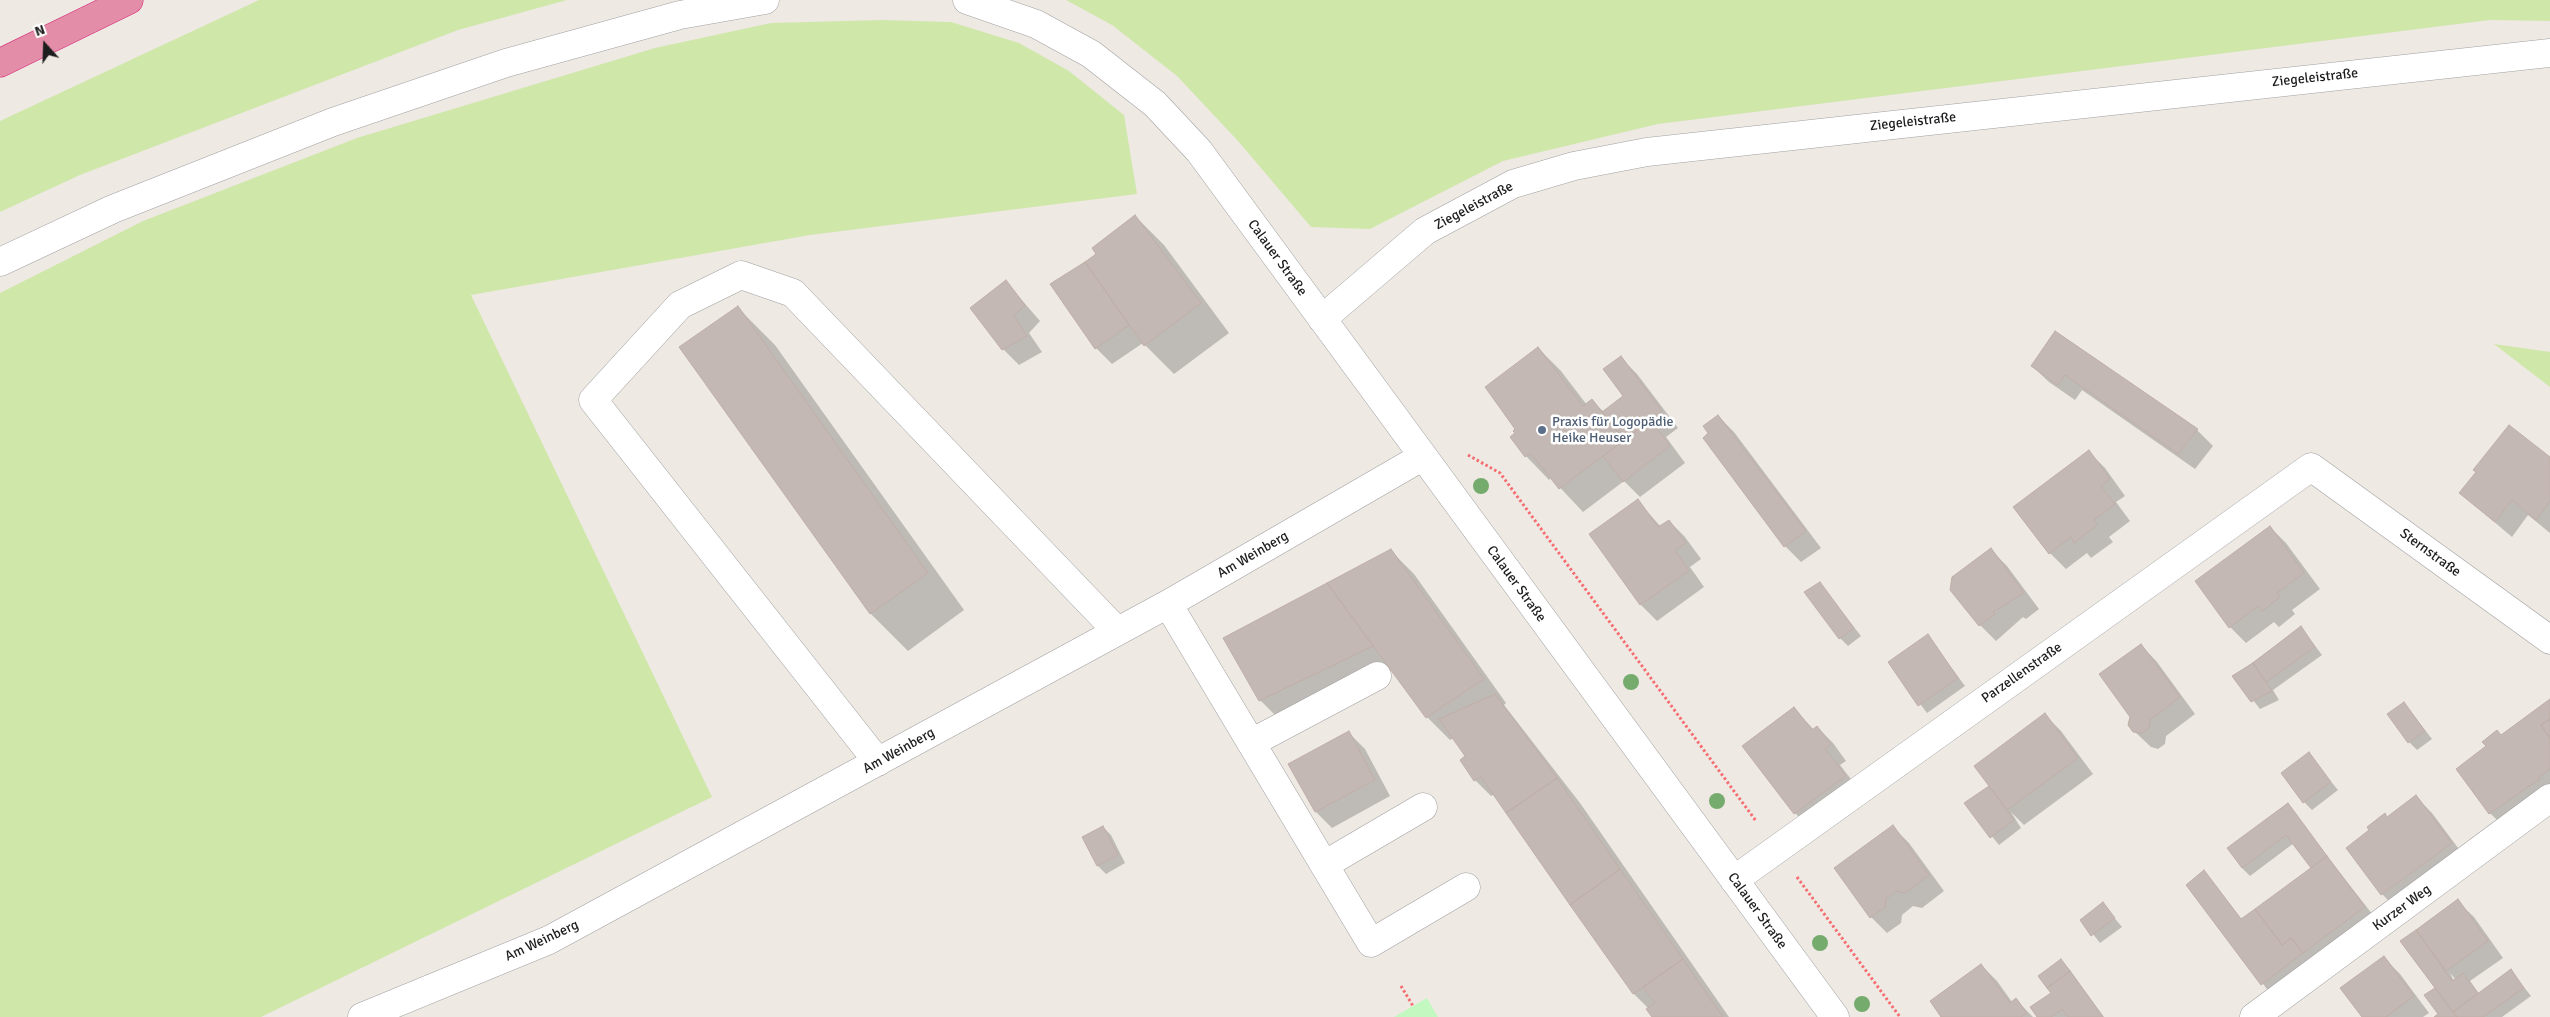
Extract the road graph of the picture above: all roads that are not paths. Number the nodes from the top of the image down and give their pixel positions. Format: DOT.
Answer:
graph roads {
  1 [pos="129,0"];
  2 [pos="765,0"];
  3 [pos="967,0"];
  4 [pos="2550,53"];
  5 [pos="0,63"];
  6 [pos="0,262"];
  7 [pos="1322,319"];
  8 [pos="1422,457"];
  9 [pos="2311,467"];
  10 [pos="1168,604"];
  11 [pos="1117,631"];
  12 [pos="2550,640"];
  13 [pos="1377,676"];
  14 [pos="1251,743"];
  15 [pos="878,762"];
  16 [pos="2550,798"];
  17 [pos="1423,807"];
  18 [pos="1324,865"];
  19 [pos="1734,880"];
  20 [pos="1466,887"];
  21 [pos="362,1017"];
  22 [pos="1835,1017"];
  23 [pos="2254,1017"];
  1 -- 5 [label="highway"];
  2 -- 6 [label="street"];
  3 -- 7 [label="street, Calauer Straße"];
  4 -- 7 [label="street, Ziegeleistraße"];
  7 -- 8 [label="street, Calauer Straße"];
  8 -- 10 [label="street, Am Weinberg"];
  8 -- 19 [label="street, Calauer Straße"];
  9 -- 12 [label="street, Sternstraße"];
  9 -- 19 [label="street, Parzellenstraße"];
  10 -- 11 [label="street, Am Weinberg"];
  10 -- 14 [label="street"];
  11 -- 15 [label="street, Am Weinberg"];
  11 -- 15 [label="street"];
  13 -- 14 [label="street"];
  14 -- 18 [label="street"];
  15 -- 21 [label="street, Am Weinberg"];
  16 -- 23 [label="street, Kurzer Weg"];
  17 -- 18 [label="street"];
  18 -- 20 [label="street"];
  19 -- 22 [label="street, Calauer Straße"];
}
